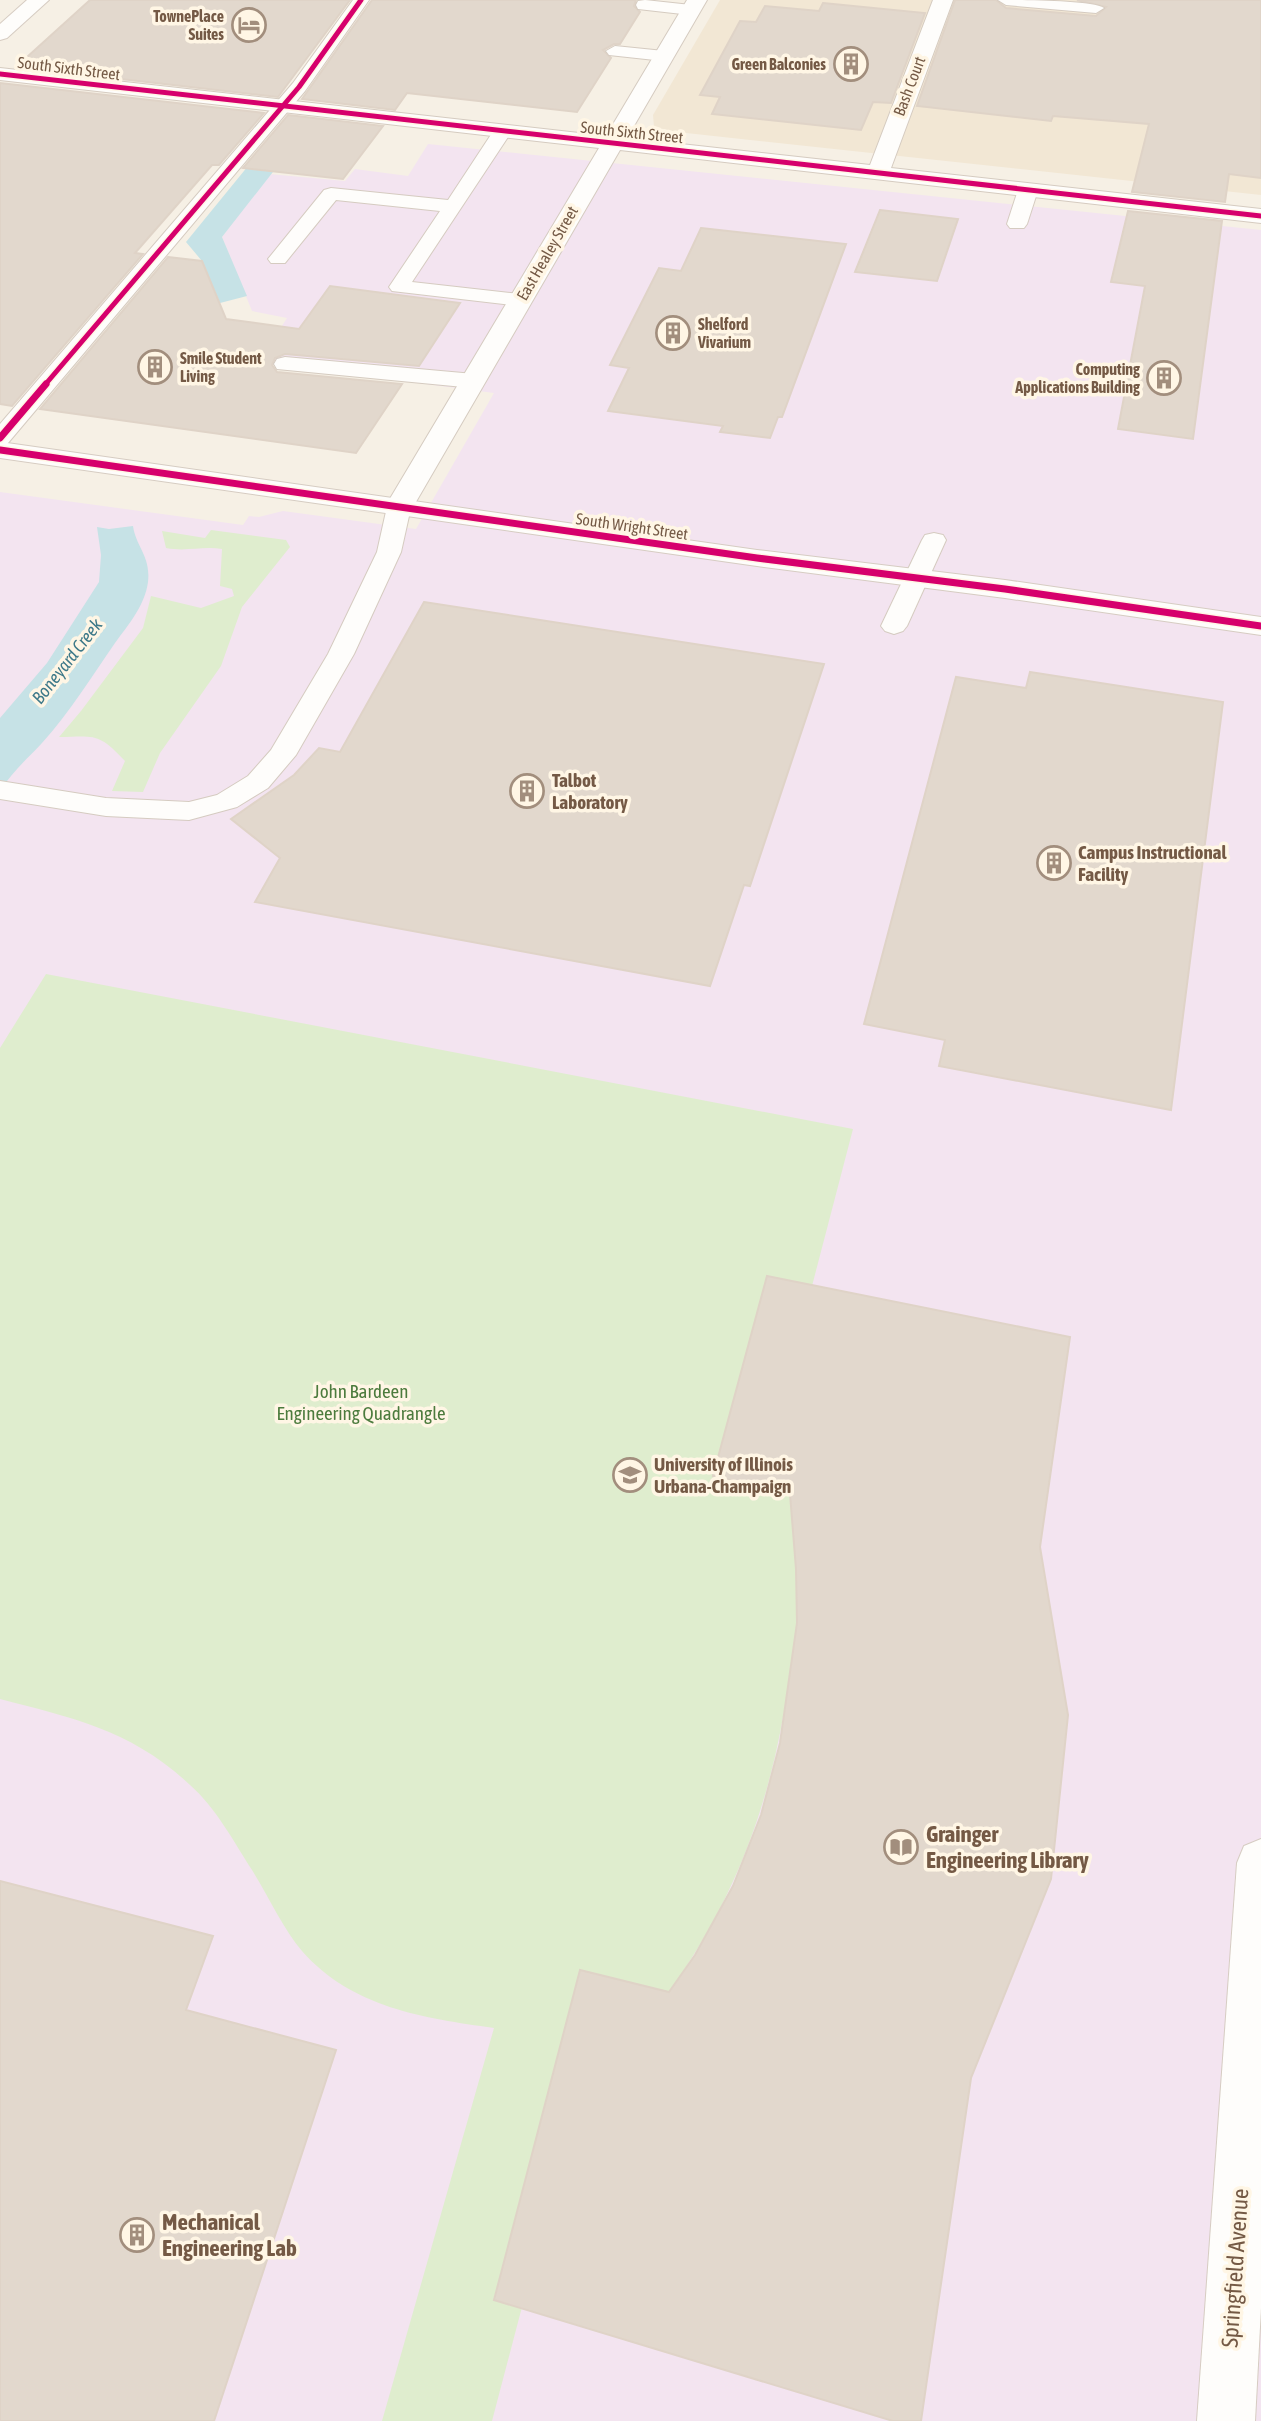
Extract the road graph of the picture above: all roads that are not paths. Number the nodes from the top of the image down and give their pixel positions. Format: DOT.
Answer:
graph roads {
  1 [pos="39,0"];
  2 [pos="361,0"];
  3 [pos="943,0"];
  4 [pos="1006,0"];
  5 [pos="645,5"];
  6 [pos="694,5"];
  7 [pos="1096,8"];
  8 [pos="0,34"];
  9 [pos="615,51"];
  10 [pos="664,56"];
  11 [pos="0,74"];
  12 [pos="281,107"];
  13 [pos="503,131"];
  14 [pos="612,143"];
  15 [pos="878,173"];
  16 [pos="1028,190"];
  17 [pos="453,206"];
  18 [pos="1261,216"];
  19 [pos="1017,224"];
  20 [pos="278,259"];
  21 [pos="520,300"];
  22 [pos="285,364"];
  23 [pos="474,381"];
  24 [pos="0,438"];
  25 [pos="0,450"];
  26 [pos="399,507"];
  27 [pos="934,540"];
  28 [pos="916,578"];
  29 [pos="894,626"];
  30 [pos="1261,626"];
  31 [pos="0,790"];
  32 [pos="1261,1863"];
  33 [pos="1226,2421"];
  1 -- 8 [label="street"];
  2 -- 12 [label="lane"];
  3 -- 15 [label="street, Bash Court"];
  4 -- 7 [label="lane"];
  5 -- 6 [label="lane"];
  6 -- 10 [label="street, East Healey Street"];
  9 -- 10 [label="lane"];
  10 -- 14 [label="street, East Healey Street"];
  11 -- 12 [label="street, South Sixth Street"];
  12 -- 13 [label="street, South Sixth Street"];
  12 -- 24 [label="lane"];
  13 -- 14 [label="street, South Sixth Street"];
  13 -- 17 [label="lane"];
  14 -- 15 [label="street, South Sixth Street"];
  14 -- 21 [label="street, East Healey Street"];
  15 -- 16 [label="street, South Sixth Street"];
  16 -- 18 [label="street, South Sixth Street"];
  16 -- 19 [label="lane"];
  17 -- 20 [label="lane"];
  17 -- 21 [label="lane"];
  21 -- 23 [label="street, East Healey Street"];
  22 -- 23 [label="lane"];
  23 -- 26 [label="street, East Healey Street"];
  25 -- 26 [label="street, South Wright Street"];
  26 -- 28 [label="street, South Wright Street"];
  26 -- 31 [label="lane"];
  27 -- 28 [label="lane"];
  28 -- 29 [label="lane"];
  28 -- 30 [label="street, South Wright Street"];
  32 -- 33 [label="street, Springfield Avenue"];
}
